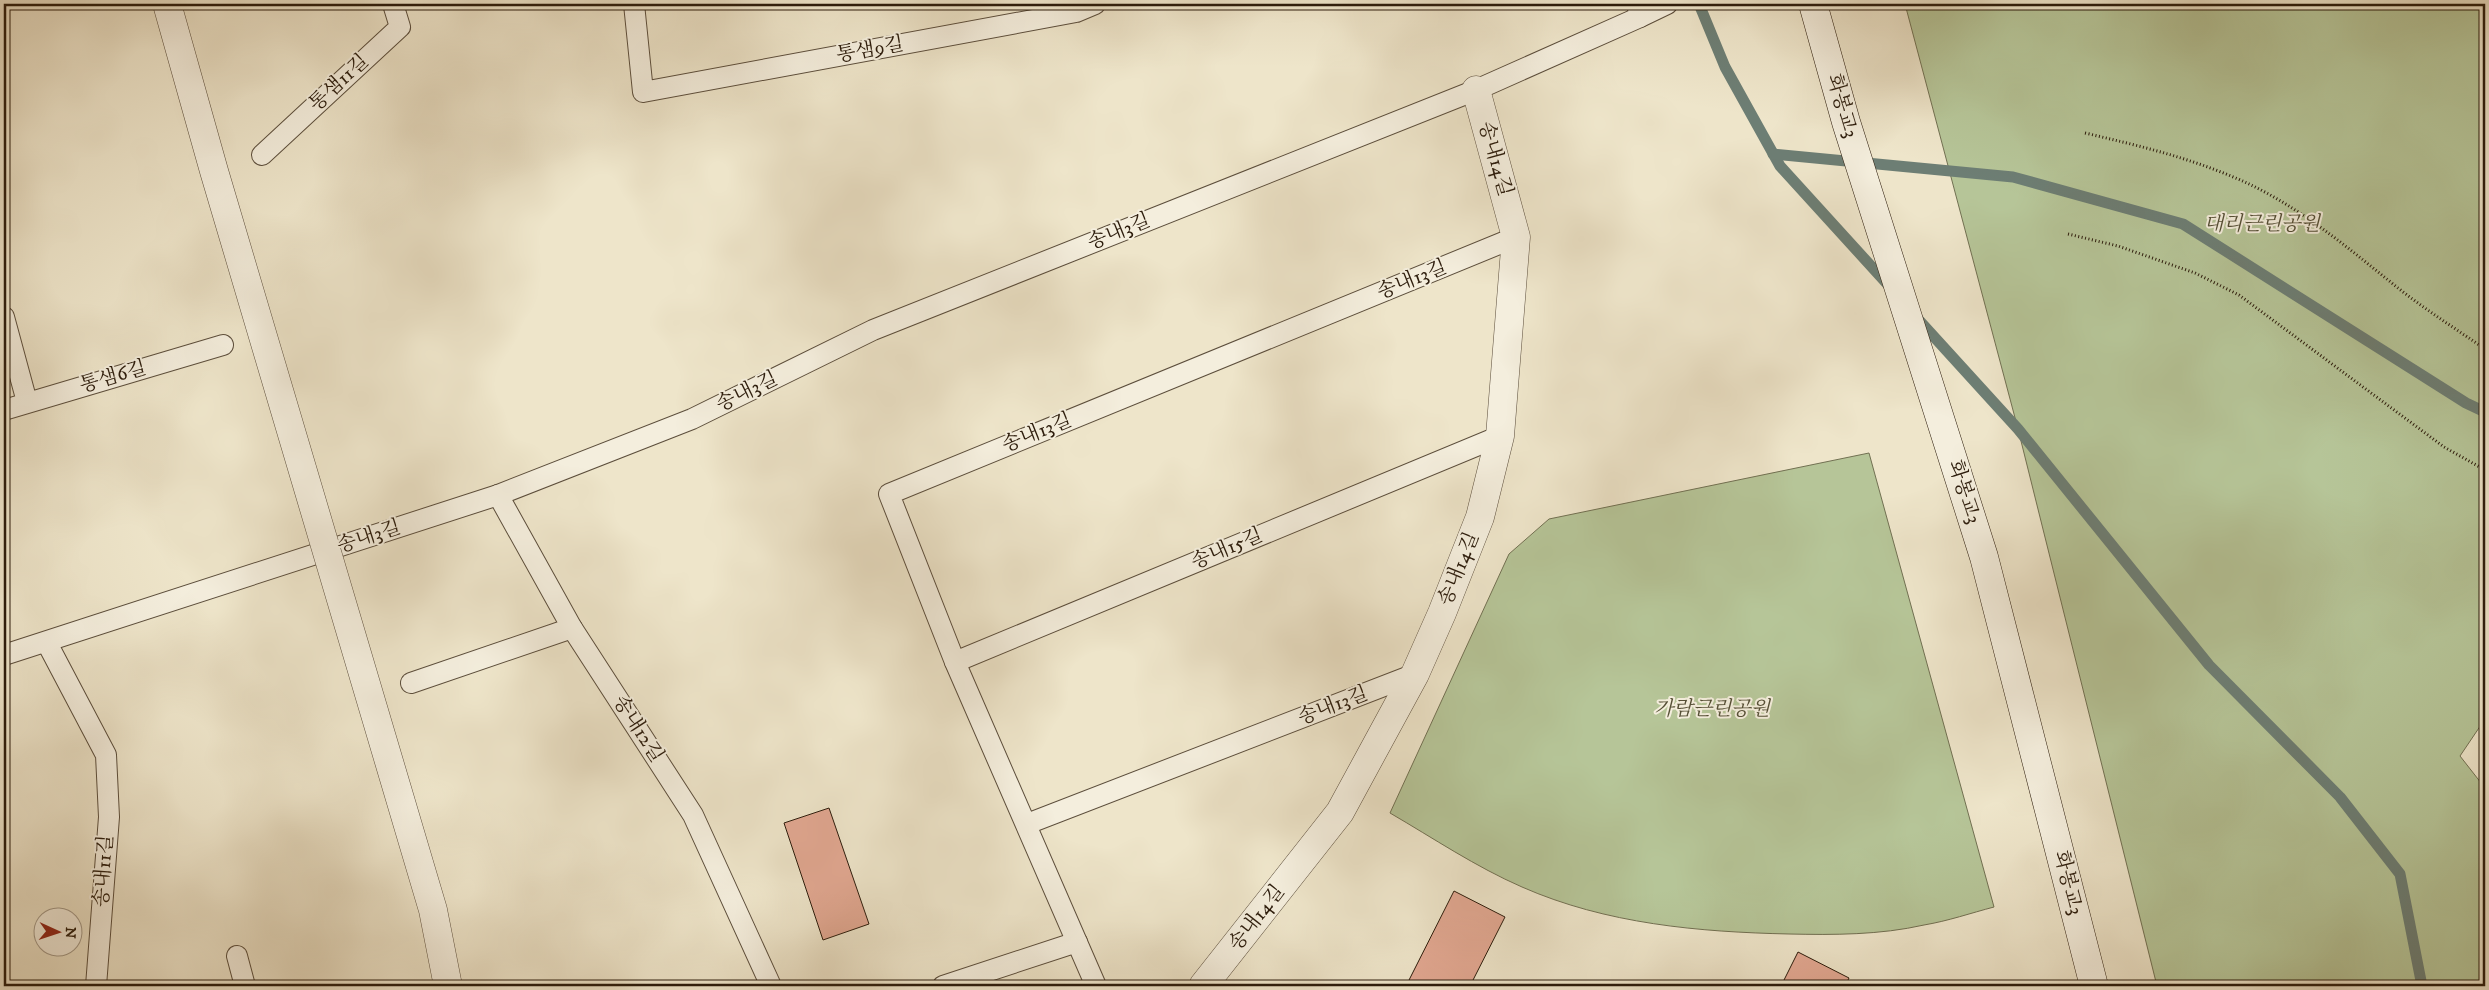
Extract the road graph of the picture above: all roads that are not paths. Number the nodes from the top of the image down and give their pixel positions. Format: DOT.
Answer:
graph roads {
  1 [pos="167,4"];
  2 [pos="393,4"];
  3 [pos="634,4"];
  4 [pos="1095,4"];
  5 [pos="1667,4"];
  6 [pos="1813,4"];
  7 [pos="1639,11"];
  8 [pos="1476,90"];
  9 [pos="262,156"];
  10 [pos="1516,237"];
  11 [pos="4,317"];
  12 [pos="222,345"];
  13 [pos="27,402"];
  14 [pos="4,410"];
  15 [pos="1500,436"];
  16 [pos="498,495"];
  17 [pos="572,628"];
  18 [pos="47,643"];
  19 [pos="4,655"];
  20 [pos="955,662"];
  21 [pos="1415,674"];
  22 [pos="411,683"];
  23 [pos="1027,824"];
  24 [pos="1077,942"];
  25 [pos="237,956"];
  26 [pos="96,986"];
  27 [pos="245,986"];
  28 [pos="448,986"];
  29 [pos="771,986"];
  30 [pos="943,986"];
  31 [pos="1096,986"];
  32 [pos="1203,986"];
  33 [pos="2094,986"];
  1 -- 28 [label="street, bridge"];
  2 -- 9 [label="lane, 통샘11길"];
  3 -- 4 [label="lane, 통샘9길"];
  5 -- 7 [label="lane, 송내3길"];
  6 -- 33 [label="street, 화봉교3"];
  7 -- 8 [label="lane, 송내3길"];
  8 -- 10 [label="street, 송내14길"];
  8 -- 16 [label="lane, 송내3길"];
  10 -- 15 [label="street, 송내14길"];
  10 -- 20 [label="lane, 송내13길"];
  11 -- 13 [label="lane"];
  12 -- 13 [label="lane, 통샘6길"];
  13 -- 14 [label="lane, 통샘6길"];
  15 -- 20 [label="lane, 송내15길"];
  15 -- 21 [label="street, 송내14길"];
  16 -- 17 [label="lane, 송내12길"];
  16 -- 18 [label="lane, 송내3길"];
  17 -- 22 [label="lane"];
  17 -- 29 [label="lane, 송내12길"];
  18 -- 19 [label="lane, 송내3길"];
  18 -- 26 [label="lane, 송내11길"];
  20 -- 23 [label="lane, 송내13길"];
  21 -- 23 [label="lane, 송내13길"];
  21 -- 32 [label="street, 송내14길"];
  23 -- 24 [label="lane, 송내13길"];
  24 -- 30 [label="lane"];
  24 -- 31 [label="lane, 송내13길"];
  25 -- 27 [label="lane"];
}
